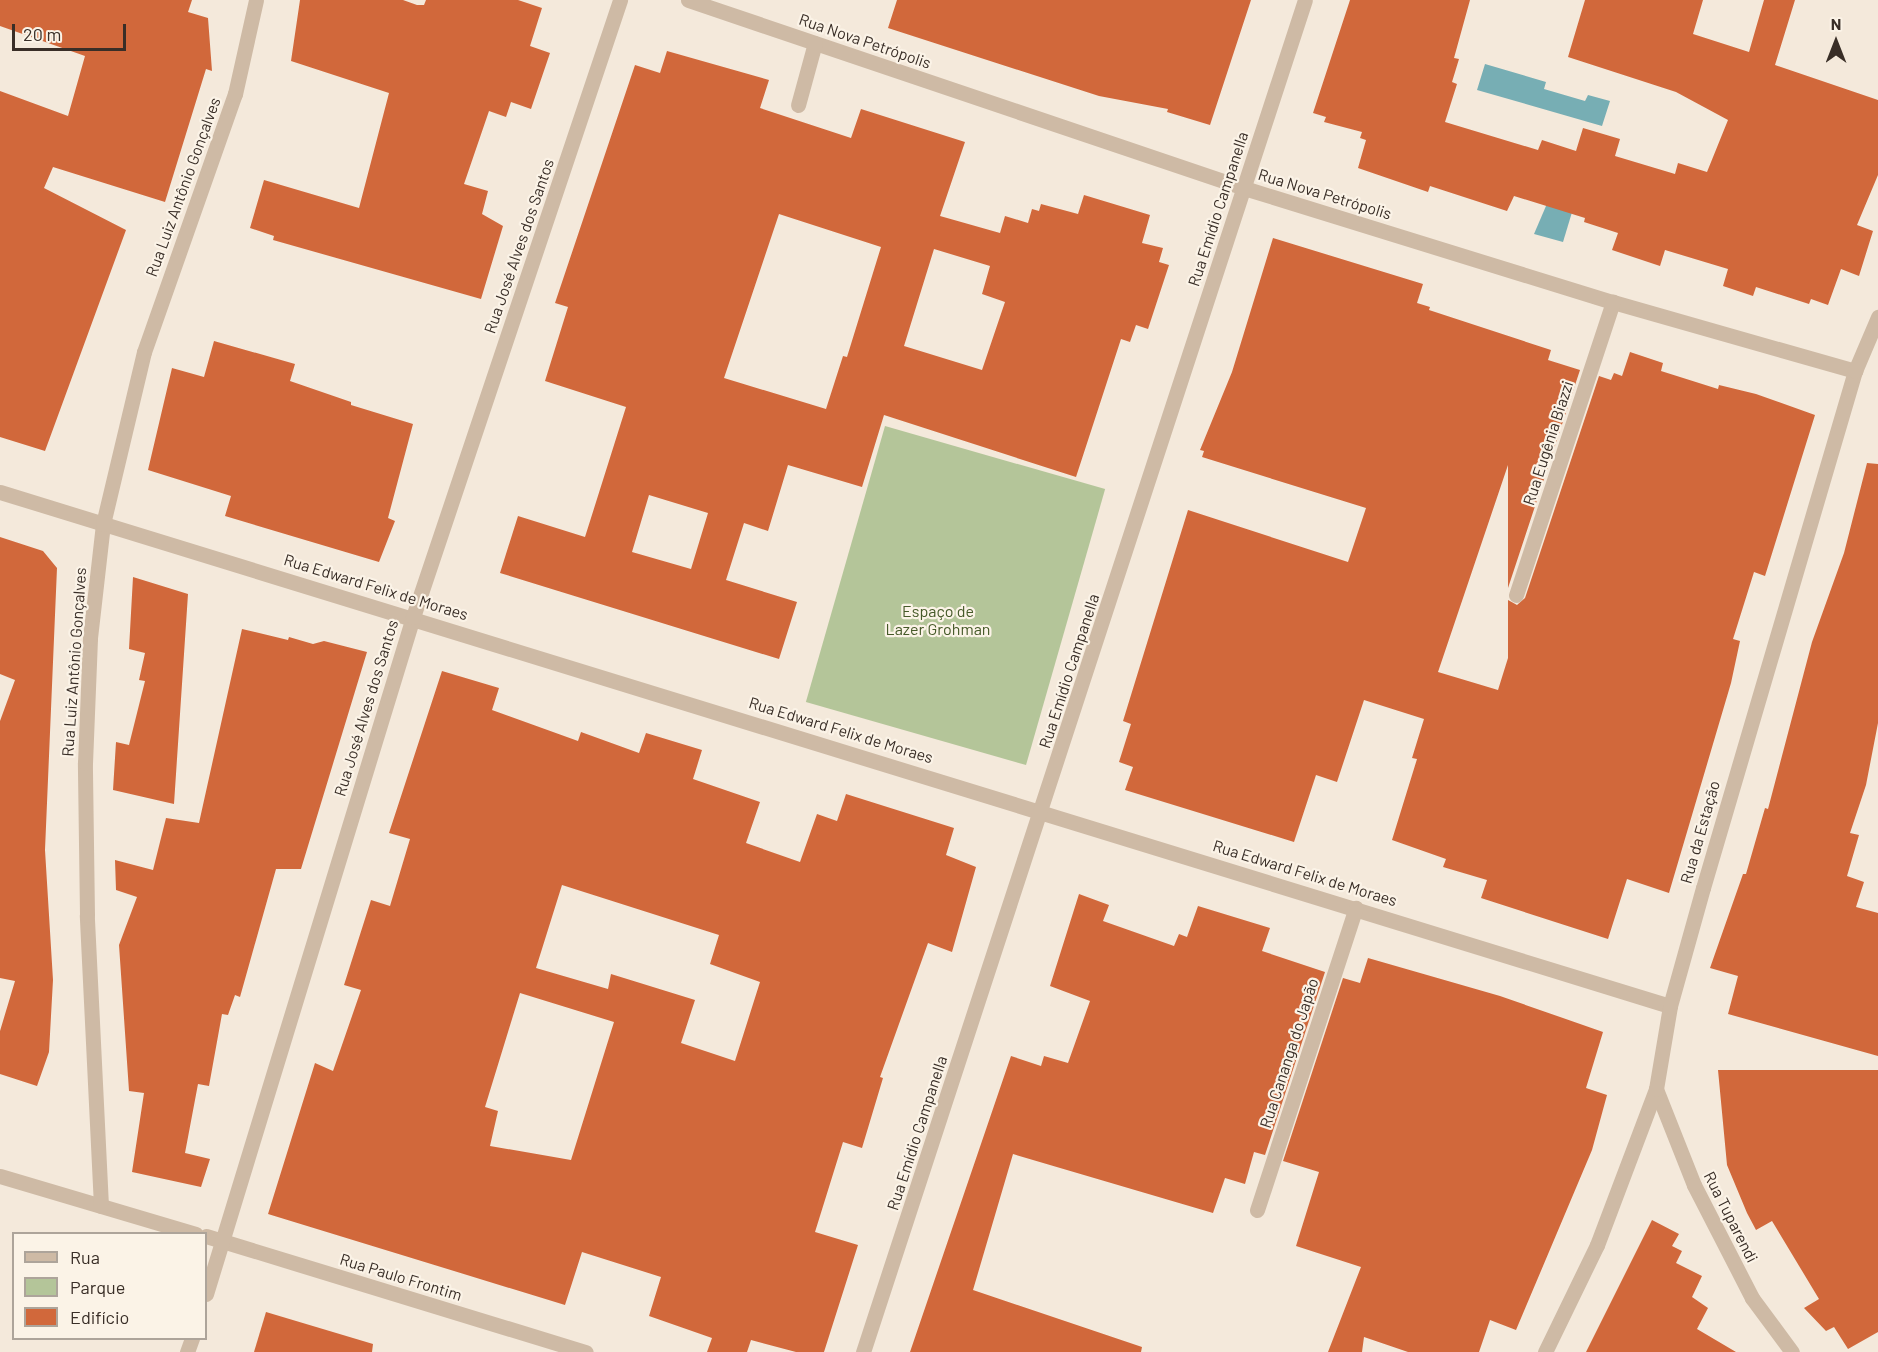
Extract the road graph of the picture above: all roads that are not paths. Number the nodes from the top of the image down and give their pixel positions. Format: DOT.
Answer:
graph roads {
  1 [pos="256,0"];
  2 [pos="620,0"];
  3 [pos="688,0"];
  4 [pos="1305,0"];
  5 [pos="815,43"];
  6 [pos="798,105"];
  7 [pos="1244,188"];
  8 [pos="1613,302"];
  9 [pos="1878,317"];
  10 [pos="1855,371"];
  11 [pos="0,492"];
  12 [pos="103,524"];
  13 [pos="1516,595"];
  14 [pos="413,616"];
  15 [pos="1043,811"];
  16 [pos="1356,908"];
  17 [pos="1670,1006"];
  18 [pos="1656,1089"];
  19 [pos="0,1176"];
  20 [pos="101,1206"];
  21 [pos="1257,1210"];
  22 [pos="192,1232"];
  23 [pos="207,1236"];
  24 [pos="222,1241"];
  25 [pos="207,1291"];
  26 [pos="586,1352"];
  27 [pos="863,1352"];
  28 [pos="1545,1352"];
  29 [pos="1792,1352"];
  1 -- 12 [label="street, Rua Luiz Antônio Gonçalves"];
  2 -- 14 [label="street, Rua José Alves dos Santos"];
  3 -- 5 [label="street, Rua Nova Petrópolis"];
  4 -- 7 [label="street, Rua Emídio Campanella"];
  5 -- 6 [label="street"];
  5 -- 7 [label="street, Rua Nova Petrópolis"];
  7 -- 8 [label="street, Rua Nova Petrópolis"];
  7 -- 15 [label="street, Rua Emídio Campanella"];
  8 -- 10 [label="street, Rua Nova Petrópolis"];
  8 -- 13 [label="street, Rua Eugênia Biazzi"];
  9 -- 10 [label="street, Rua da Estação"];
  10 -- 17 [label="street, Rua da Estação"];
  11 -- 12 [label="street, Rua Edward Felix de Moraes"];
  12 -- 14 [label="street, Rua Edward Felix de Moraes"];
  12 -- 20 [label="street, Rua Luiz Antônio Gonçalves"];
  14 -- 15 [label="street, Rua Edward Felix de Moraes"];
  14 -- 24 [label="street, Rua José Alves dos Santos"];
  15 -- 16 [label="street, Rua Edward Felix de Moraes"];
  15 -- 27 [label="street, Rua Emídio Campanella"];
  16 -- 17 [label="street, Rua Edward Felix de Moraes"];
  16 -- 21 [label="street, Rua Cananga do Japão"];
  17 -- 18 [label="street, Rua da Estação"];
  18 -- 28 [label="street, Rua da Estação"];
  18 -- 29 [label="street, Rua Tuparendi"];
  19 -- 20 [label="street"];
  20 -- 22 [label="street"];
  23 -- 24 [label="street, Rua Paulo Frontim"];
  24 -- 25 [label="street, Rua José Alves dos Santos"];
  24 -- 26 [label="street, Rua Paulo Frontim"];
}
